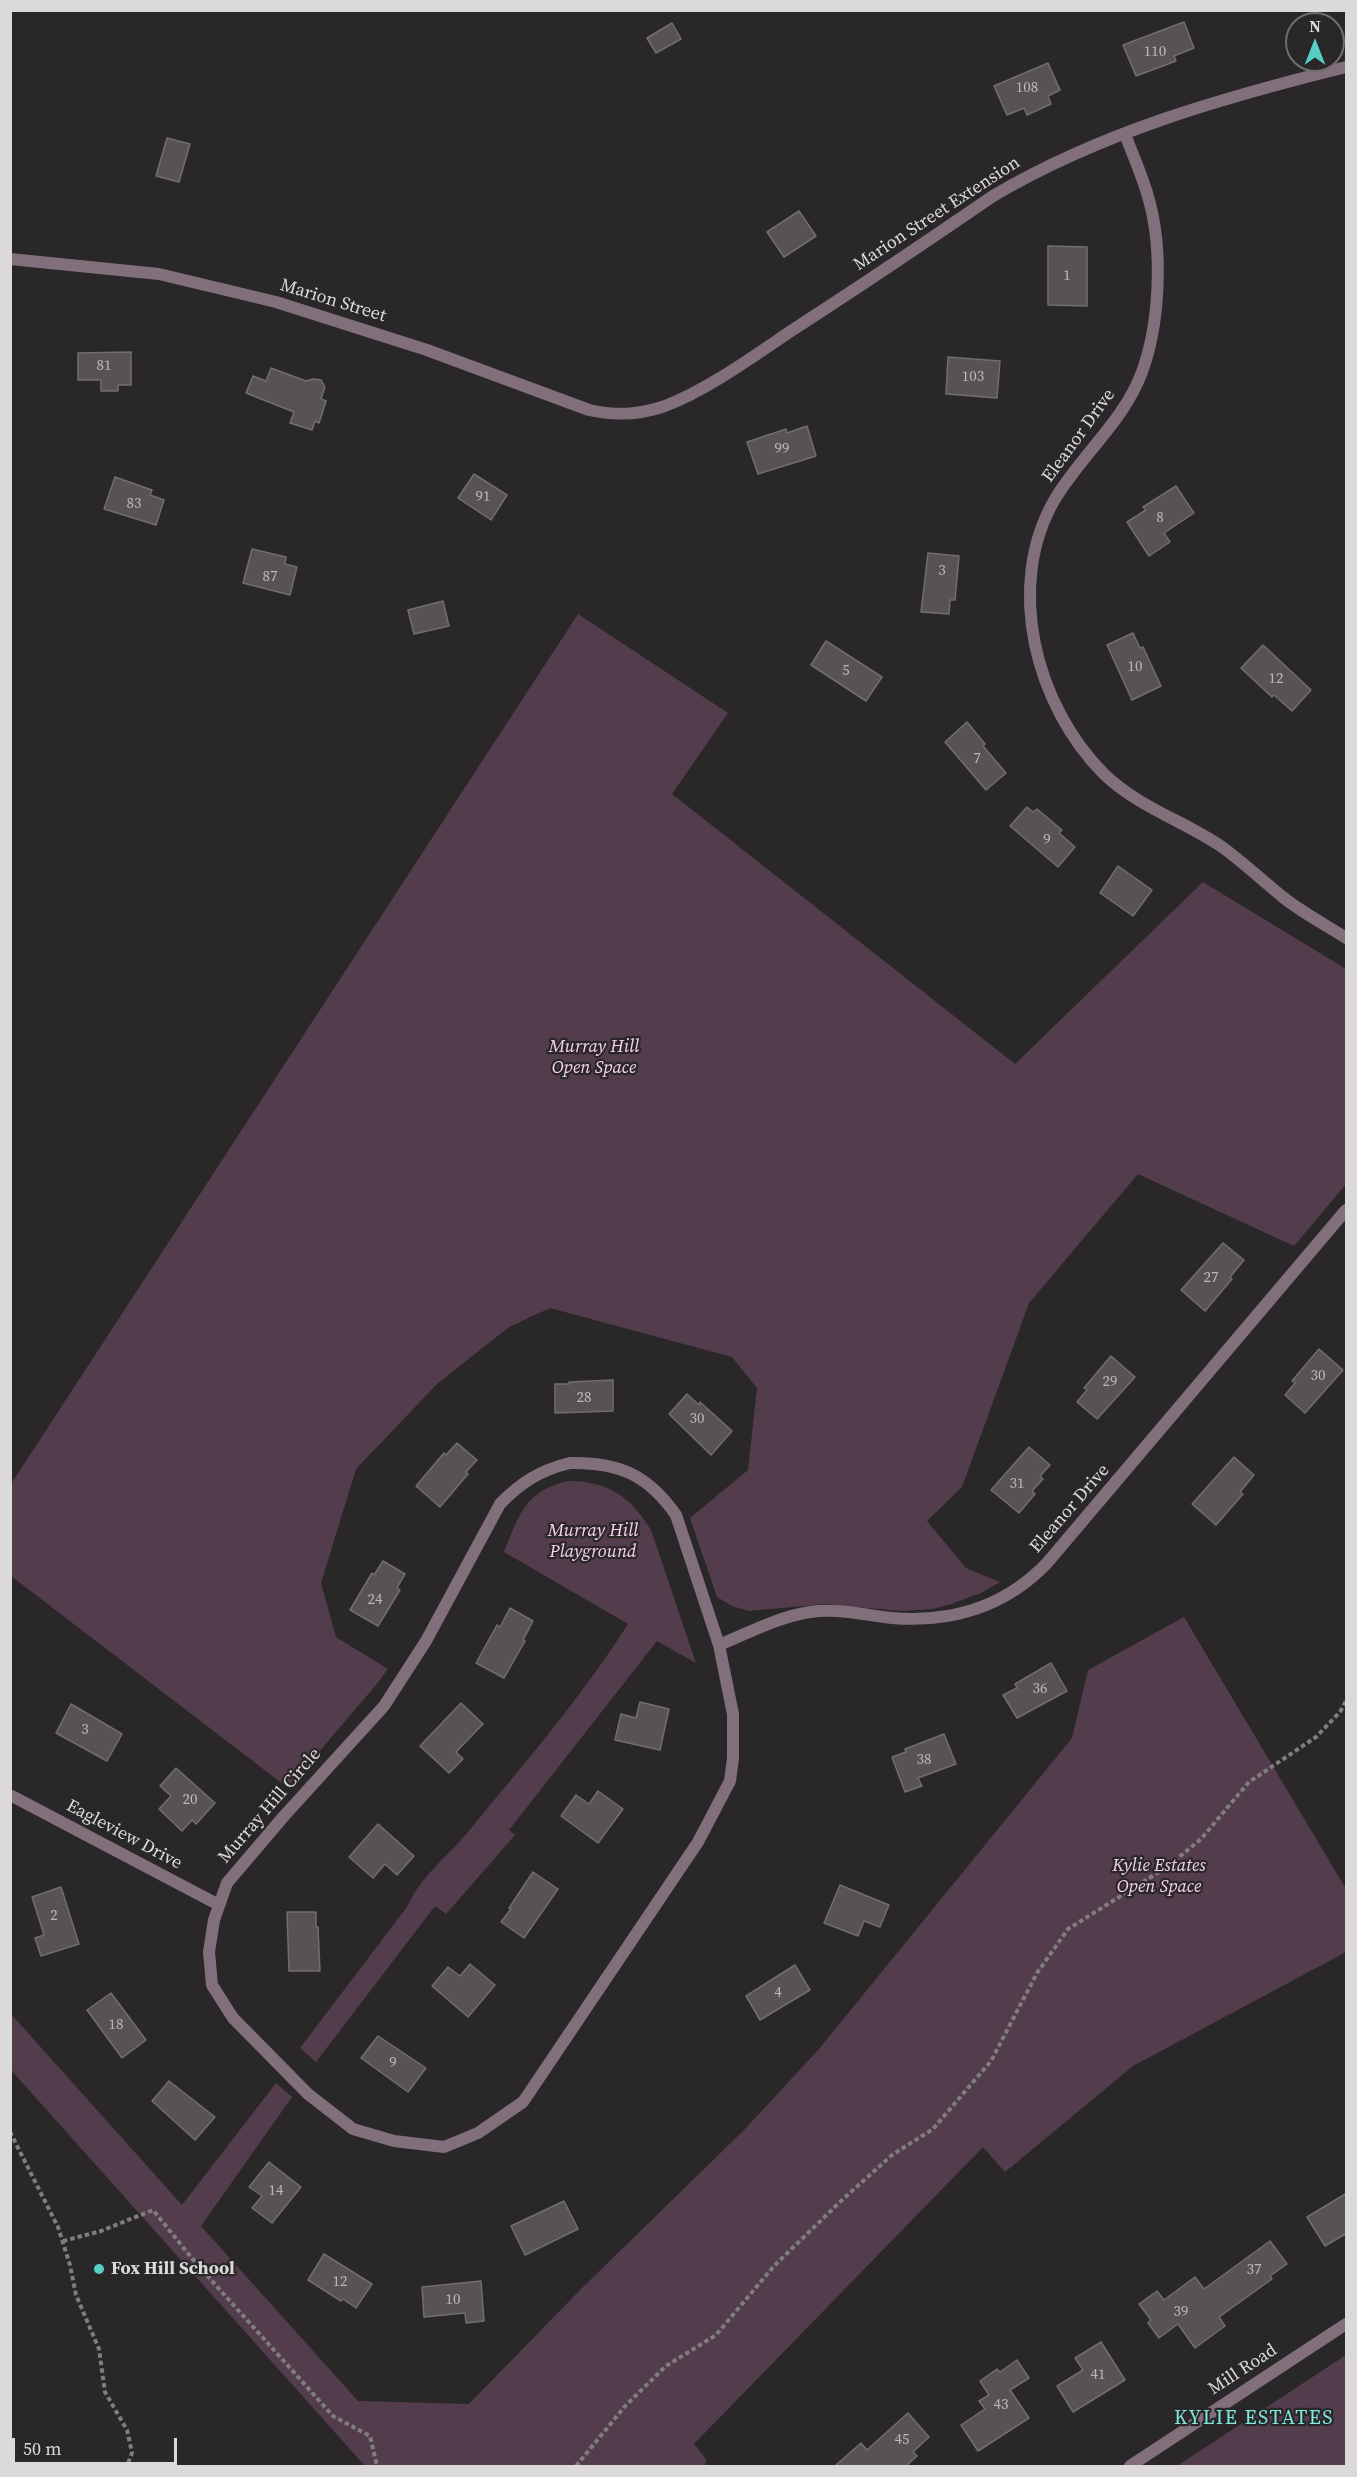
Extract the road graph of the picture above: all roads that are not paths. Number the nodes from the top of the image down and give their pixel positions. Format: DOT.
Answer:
graph roads {
  1 [pos="1347,67"];
  2 [pos="1125,134"];
  3 [pos="10,259"];
  4 [pos="636,414"];
  5 [pos="1347,938"];
  6 [pos="1347,1210"];
  7 [pos="719,1645"];
  8 [pos="12,1797"];
  9 [pos="219,1905"];
  10 [pos="1347,2324"];
  11 [pos="1130,2466"];
  1 -- 2 [label="street, Marion Street Extension"];
  2 -- 4 [label="street, Marion Street Extension"];
  2 -- 5 [label="street, Eleanor Drive"];
  3 -- 4 [label="street, Marion Street"];
  6 -- 7 [label="street, Eleanor Drive"];
  7 -- 9 [label="street, Murray Hill Circle"];
  7 -- 9 [label="street, Murray Hill Circle"];
  8 -- 9 [label="street, Eagleview Drive"];
  10 -- 11 [label="street, Mill Road"];
}
